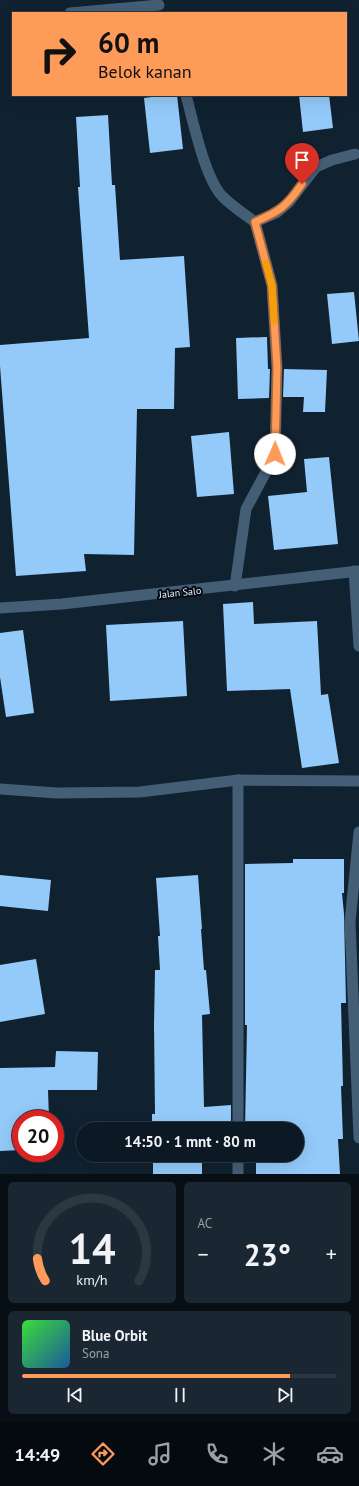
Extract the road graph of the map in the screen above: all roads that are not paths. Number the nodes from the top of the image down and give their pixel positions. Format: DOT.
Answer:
graph roads {
  1 [pos="159,6"];
  2 [pos="83,12"];
  3 [pos="186,96"];
  4 [pos="355,154"];
  5 [pos="255,222"];
  6 [pos="356,571"];
  7 [pos="235,586"];
  8 [pos="0,608"];
  9 [pos="359,646"];
  10 [pos="238,780"];
  11 [pos="359,781"];
  12 [pos="0,789"];
  13 [pos="359,832"];
  14 [pos="238,1122"];
  15 [pos="359,1138"];
  16 [pos="238,1162"];
  17 [pos="238,1174"];
  1 -- 2 [label="street"];
  3 -- 5 [label="street"];
  4 -- 5 [label="street"];
  5 -- 7 [label="street"];
  6 -- 7 [label="street, Jalan Salo"];
  6 -- 9 [label="street"];
  7 -- 8 [label="street, Jalan Salo"];
  10 -- 11 [label="street"];
  10 -- 12 [label="street"];
  10 -- 14 [label="street"];
  13 -- 15 [label="street"];
  16 -- 17 [label="street"];
}
